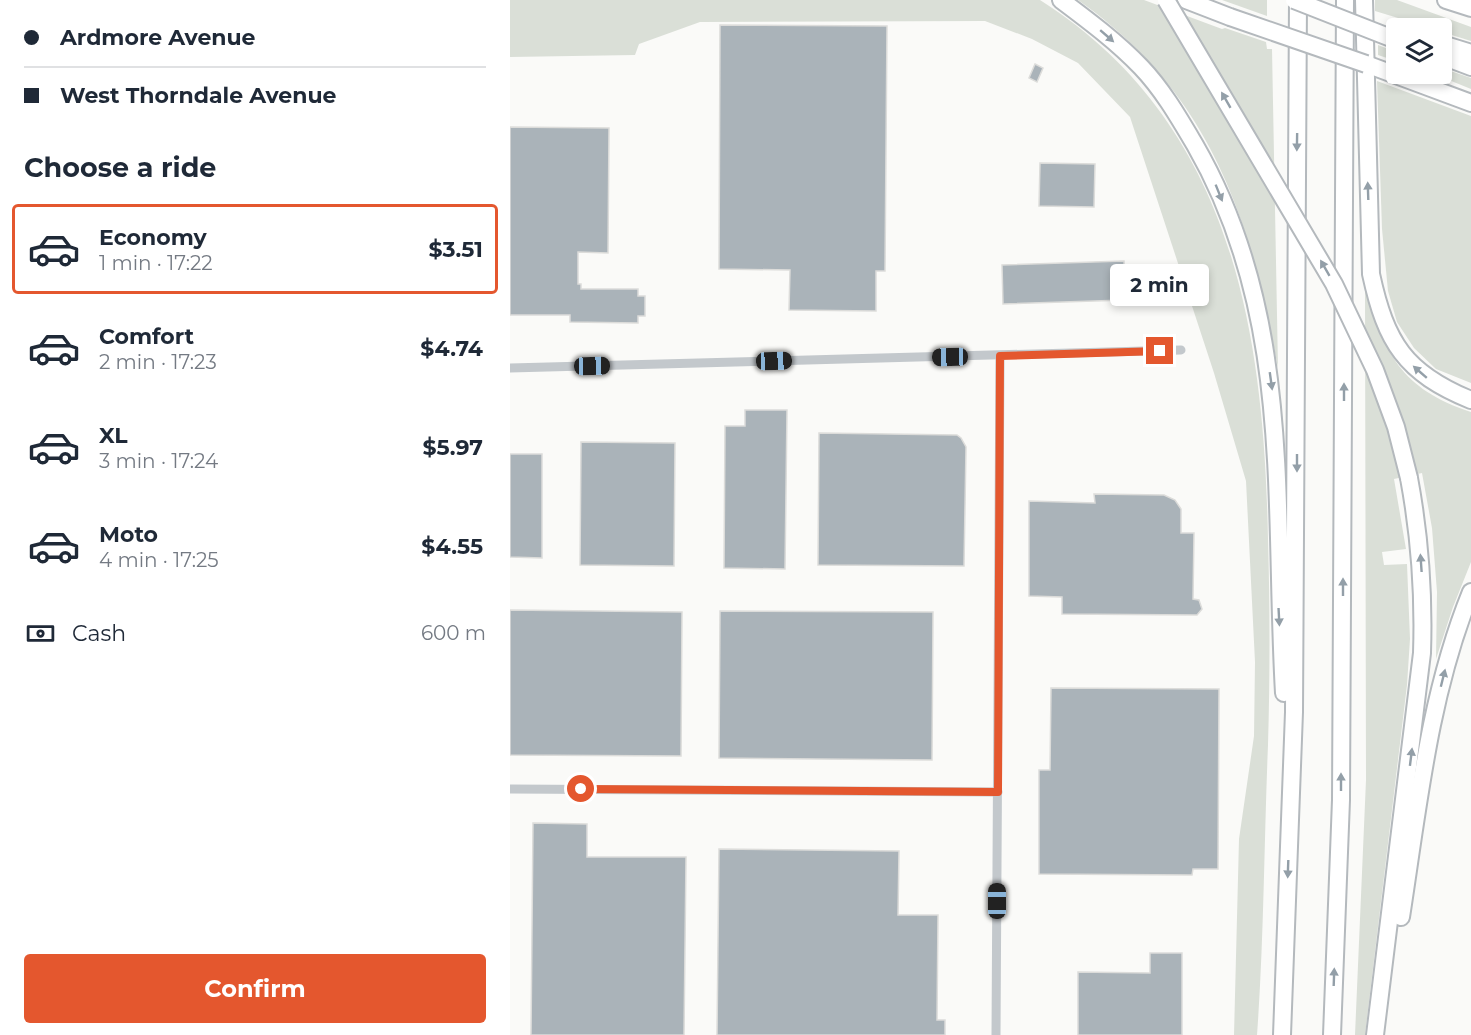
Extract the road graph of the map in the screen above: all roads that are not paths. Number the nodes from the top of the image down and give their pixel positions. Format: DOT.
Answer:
graph roads {
  1 [pos="1061,0"];
  2 [pos="1166,0"];
  3 [pos="1186,0"];
  4 [pos="1295,0"];
  5 [pos="1311,0"];
  6 [pos="1345,0"];
  7 [pos="1364,0"];
  8 [pos="1446,0"];
  9 [pos="1471,8"];
  10 [pos="1386,26"];
  11 [pos="1386,36"];
  12 [pos="1452,50"];
  13 [pos="1471,53"];
  14 [pos="1452,55"];
  15 [pos="1471,67"];
  16 [pos="1471,103"];
  17 [pos="1180,350"];
  18 [pos="1000,356"];
  19 [pos="510,368"];
  20 [pos="1471,400"];
  21 [pos="1471,592"];
  22 [pos="510,789"];
  23 [pos="998,792"];
  24 [pos="1290,811"];
  25 [pos="1379,1002"];
  26 [pos="996,1035"];
  27 [pos="1282,1035"];
  28 [pos="1332,1035"];
  29 [pos="1375,1035"];
  1 -- 24 [label="highway, one-way"];
  25 -- 2 [label="highway, one-way, bridge"];
  3 -- 16 [label="highway, bridge"];
  4 -- 11 [label="highway, bridge"];
  4 -- 24 [label="highway, one-way"];
  5 -- 10 [label="highway"];
  28 -- 6 [label="highway, one-way"];
  20 -- 7 [label="highway, one-way"];
  8 -- 9 [label="highway"];
  12 -- 13 [label="highway"];
  14 -- 15 [label="highway"];
  17 -- 18 [label="street"];
  18 -- 19 [label="street"];
  18 -- 23 [label="street"];
  25 -- 21 [label="highway, one-way"];
  22 -- 23 [label="street"];
  23 -- 26 [label="street"];
  24 -- 27 [label="highway, one-way"];
  25 -- 29 [label="highway"];
}
